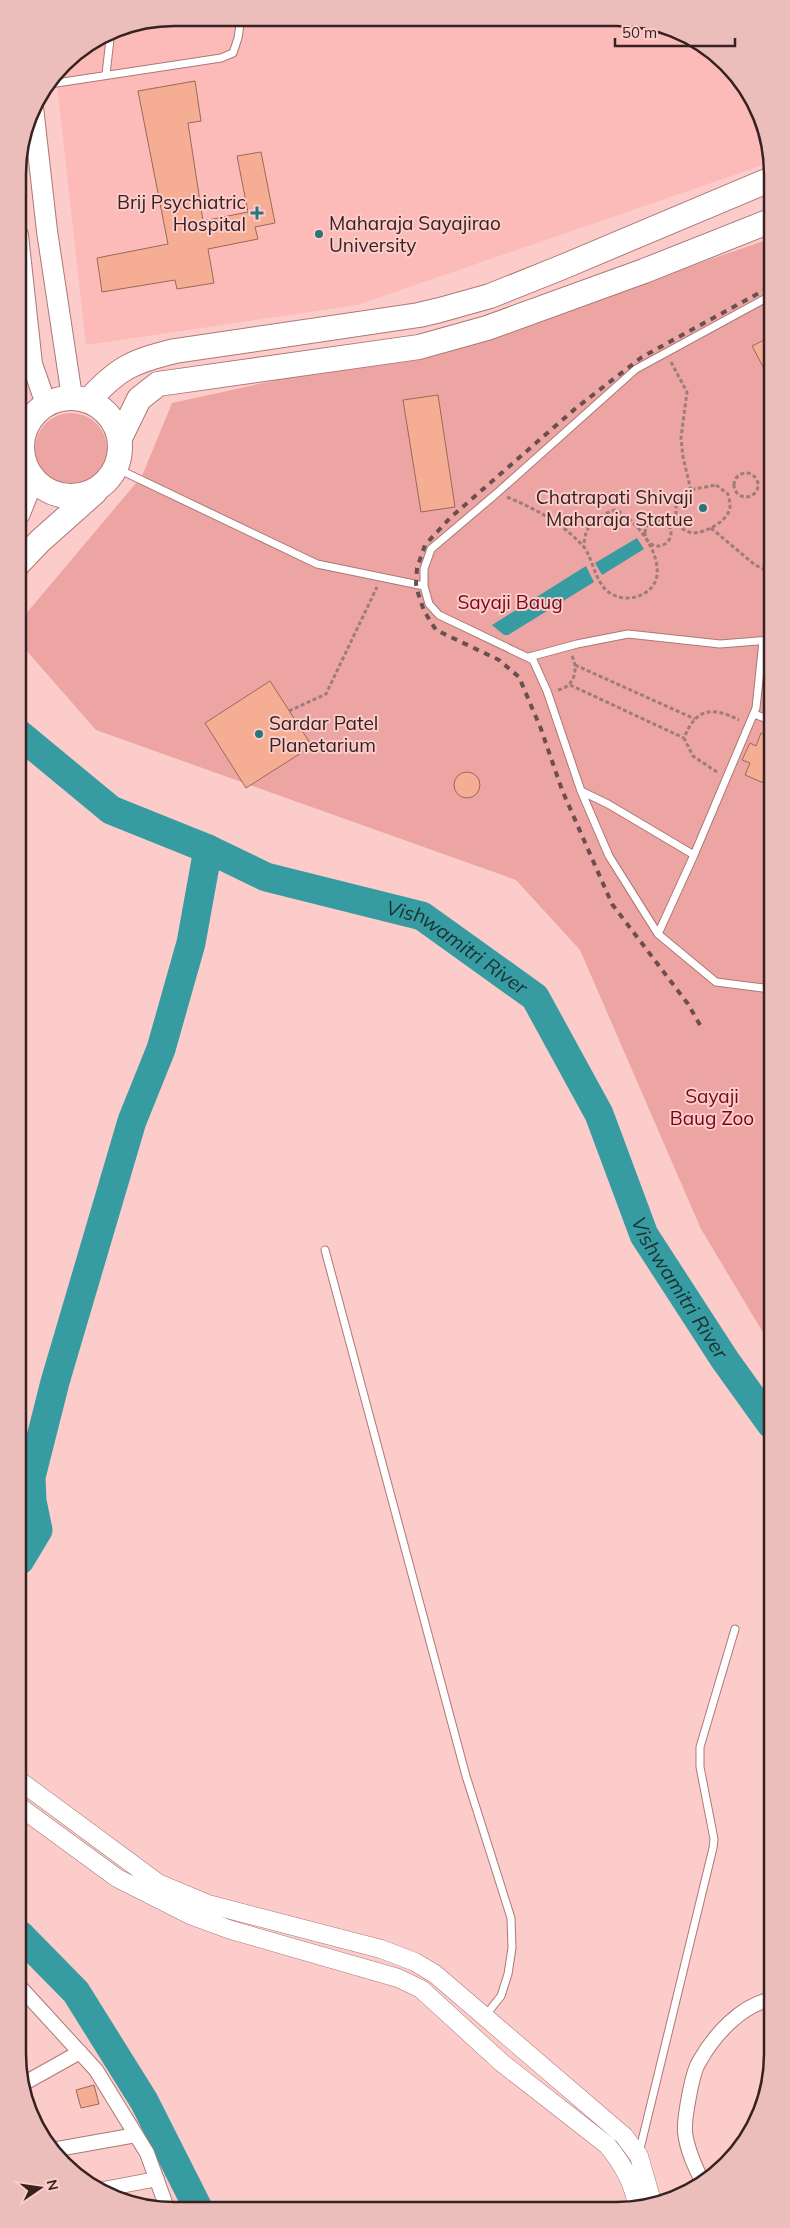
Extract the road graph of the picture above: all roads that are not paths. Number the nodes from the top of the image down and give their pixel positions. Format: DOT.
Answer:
graph roads {
  1 [pos="239,27"];
  2 [pos="110,41"];
  3 [pos="106,74"];
  4 [pos="58,83"];
  5 [pos="35,124"];
  6 [pos="764,182"];
  7 [pos="764,223"];
  8 [pos="764,299"];
  9 [pos="27,317"];
  10 [pos="81,399"];
  11 [pos="46,404"];
  12 [pos="27,419"];
  13 [pos="120,438"];
  14 [pos="116,468"];
  15 [pos="27,469"];
  16 [pos="32,478"];
  17 [pos="98,489"];
  18 [pos="27,491"];
  19 [pos="27,555"];
  20 [pos="424,586"];
  21 [pos="764,641"];
  22 [pos="529,657"];
  23 [pos="764,657"];
  24 [pos="754,714"];
  25 [pos="764,718"];
  26 [pos="580,791"];
  27 [pos="694,855"];
  28 [pos="658,934"];
  29 [pos="764,988"];
  30 [pos="325,1250"];
  31 [pos="735,1629"];
  32 [pos="26,1785"];
  33 [pos="26,1811"];
  34 [pos="305,1928"];
  35 [pos="296,1949"];
  36 [pos="420,1965"];
  37 [pos="409,1983"];
  38 [pos="26,1994"];
  39 [pos="763,2001"];
  40 [pos="485,2016"];
  41 [pos="80,2052"];
  42 [pos="29,2081"];
  43 [pos="136,2135"];
  44 [pos="61,2148"];
  45 [pos="639,2156"];
  46 [pos="700,2175"];
  47 [pos="156,2179"];
  48 [pos="630,2180"];
  49 [pos="111,2188"];
  50 [pos="647,2198"];
  51 [pos="644,2199"];
  52 [pos="164,2201"];
  1 -- 3 [label="lane"];
  2 -- 3 [label="lane"];
  3 -- 4 [label="lane"];
  5 -- 10 [label="main road"];
  6 -- 10 [label="highway"];
  7 -- 13 [label="highway"];
  8 -- 20 [label="lane"];
  9 -- 11 [label="main road"];
  10 -- 11 [label="highway"];
  10 -- 13 [label="highway"];
  11 -- 12 [label="highway"];
  13 -- 14 [label="highway"];
  14 -- 17 [label="highway"];
  14 -- 20 [label="lane"];
  15 -- 16 [label="highway"];
  16 -- 17 [label="highway"];
  16 -- 18 [label="highway"];
  17 -- 19 [label="highway"];
  20 -- 22 [label="lane"];
  21 -- 22 [label="lane"];
  22 -- 26 [label="lane"];
  23 -- 24 [label="lane"];
  24 -- 25 [label="lane"];
  24 -- 27 [label="lane"];
  26 -- 27 [label="lane"];
  26 -- 28 [label="lane"];
  27 -- 28 [label="lane"];
  28 -- 29 [label="lane"];
  30 -- 40 [label="lane"];
  31 -- 45 [label="lane"];
  32 -- 34 [label="street"];
  33 -- 35 [label="street"];
  34 -- 35 [label="street"];
  34 -- 36 [label="street"];
  35 -- 37 [label="street"];
  36 -- 37 [label="street"];
  36 -- 40 [label="street"];
  37 -- 48 [label="street"];
  38 -- 41 [label="street"];
  39 -- 46 [label="street"];
  40 -- 45 [label="street"];
  41 -- 42 [label="street"];
  41 -- 43 [label="street"];
  43 -- 44 [label="street"];
  43 -- 47 [label="street"];
  45 -- 48 [label="lane"];
  45 -- 50 [label="street"];
  47 -- 49 [label="street"];
  47 -- 52 [label="street"];
  48 -- 51 [label="street"];
}
